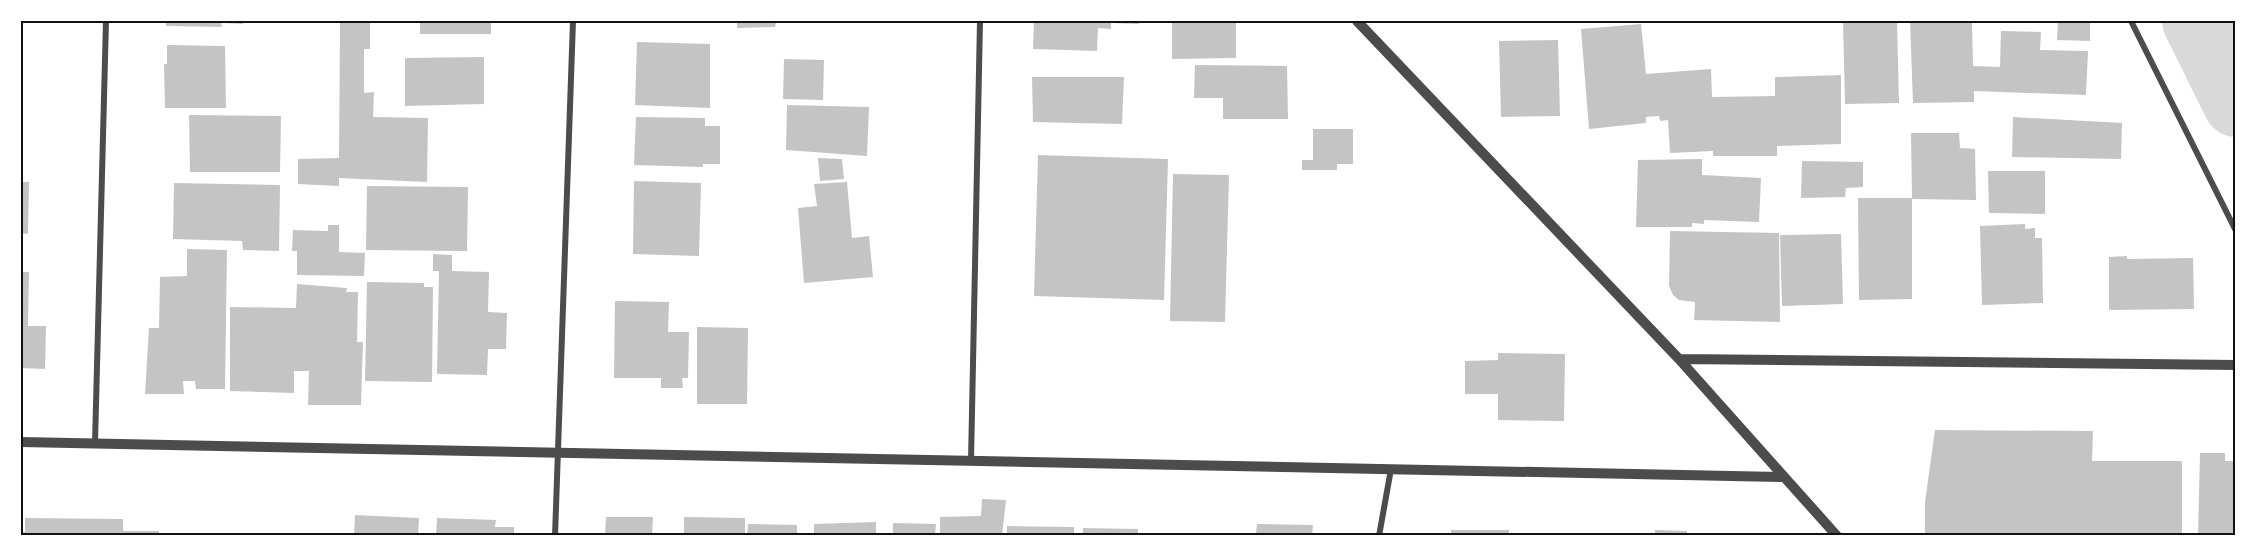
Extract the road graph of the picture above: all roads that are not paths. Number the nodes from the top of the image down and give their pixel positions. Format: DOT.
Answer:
graph roads {
  1 [pos="106,21"];
  2 [pos="573,21"];
  3 [pos="980,21"];
  4 [pos="1357,21"];
  5 [pos="2131,21"];
  6 [pos="2236,231"];
  7 [pos="1679,359"];
  8 [pos="2236,365"];
  9 [pos="21,442"];
  10 [pos="95,443"];
  11 [pos="558,453"];
  12 [pos="970,461"];
  13 [pos="1391,469"];
  14 [pos="1783,477"];
  15 [pos="555,536"];
  16 [pos="1379,536"];
  17 [pos="1837,536"];
  1 -- 10 [label="street"];
  2 -- 11 [label="street"];
  3 -- 12 [label="street"];
  4 -- 7 [label="street"];
  5 -- 6 [label="street"];
  7 -- 8 [label="street"];
  7 -- 14 [label="street"];
  9 -- 10 [label="street"];
  10 -- 11 [label="street"];
  11 -- 12 [label="street"];
  11 -- 15 [label="street"];
  12 -- 13 [label="street"];
  13 -- 14 [label="street"];
  13 -- 16 [label="street"];
  14 -- 17 [label="street"];
}
